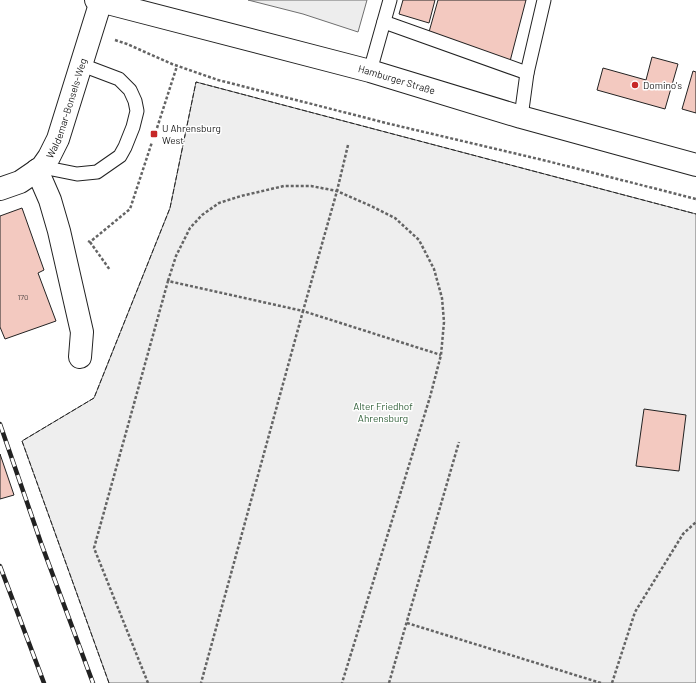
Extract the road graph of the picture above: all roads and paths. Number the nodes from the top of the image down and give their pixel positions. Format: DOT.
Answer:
graph roads {
  1 [pos="100,0"];
  2 [pos="390,0"];
  3 [pos="544,0"];
  4 [pos="384,22"];
  5 [pos="92,33"];
  6 [pos="82,65"];
  7 [pos="177,66"];
  8 [pos="370,71"];
  9 [pos="527,73"];
  10 [pos="521,117"];
  11 [pos="154,134"];
  12 [pos="152,142"];
  13 [pos="348,145"];
  14 [pos="696,165"];
  15 [pos="40,169"];
  16 [pos="0,189"];
  17 [pos="337,191"];
  18 [pos="696,200"];
  19 [pos="59,231"];
  20 [pos="90,242"];
  21 [pos="110,270"];
  22 [pos="168,281"];
  23 [pos="303,311"];
  24 [pos="441,355"];
  25 [pos="80,357"];
  26 [pos="459,442"];
  27 [pos="696,522"];
  28 [pos="407,623"];
  29 [pos="148,683"];
  30 [pos="201,683"];
  31 [pos="342,683"];
  32 [pos="389,683"];
  33 [pos="601,683"];
  34 [pos="612,683"];
  1 -- 5 [label="main road, Waldemar-Bonsels-Weg"];
  1 -- 8 [label="main road, Hamburger Straße"];
  2 -- 4 [label="lane"];
  3 -- 9 [label="lane"];
  4 -- 8 [label="lane"];
  4 -- 9 [label="lane"];
  5 -- 6 [label="main road, Waldemar-Bonsels-Weg"];
  5 -- 7 [label="path"];
  6 -- 15 [label="main road, Waldemar-Bonsels-Weg"];
  6 -- 15 [label="lane"];
  7 -- 11 [label="path"];
  7 -- 18 [label="path"];
  8 -- 10 [label="main road, Hamburger Straße"];
  9 -- 10 [label="lane"];
  10 -- 14 [label="main road, Hamburger Straße"];
  12 -- 20 [label="path"];
  13 -- 17 [label="path"];
  15 -- 16 [label="main road, Waldemar-Bonsels-Weg"];
  15 -- 19 [label="main road"];
  17 -- 22 [label="path"];
  17 -- 23 [label="path"];
  17 -- 24 [label="path"];
  19 -- 20 [label="path"];
  19 -- 25 [label="main road"];
  20 -- 21 [label="path"];
  22 -- 23 [label="path"];
  22 -- 29 [label="path"];
  23 -- 24 [label="path"];
  23 -- 30 [label="path"];
  24 -- 31 [label="path"];
  26 -- 28 [label="path"];
  27 -- 34 [label="path"];
  28 -- 32 [label="path"];
  28 -- 33 [label="path"];
}
